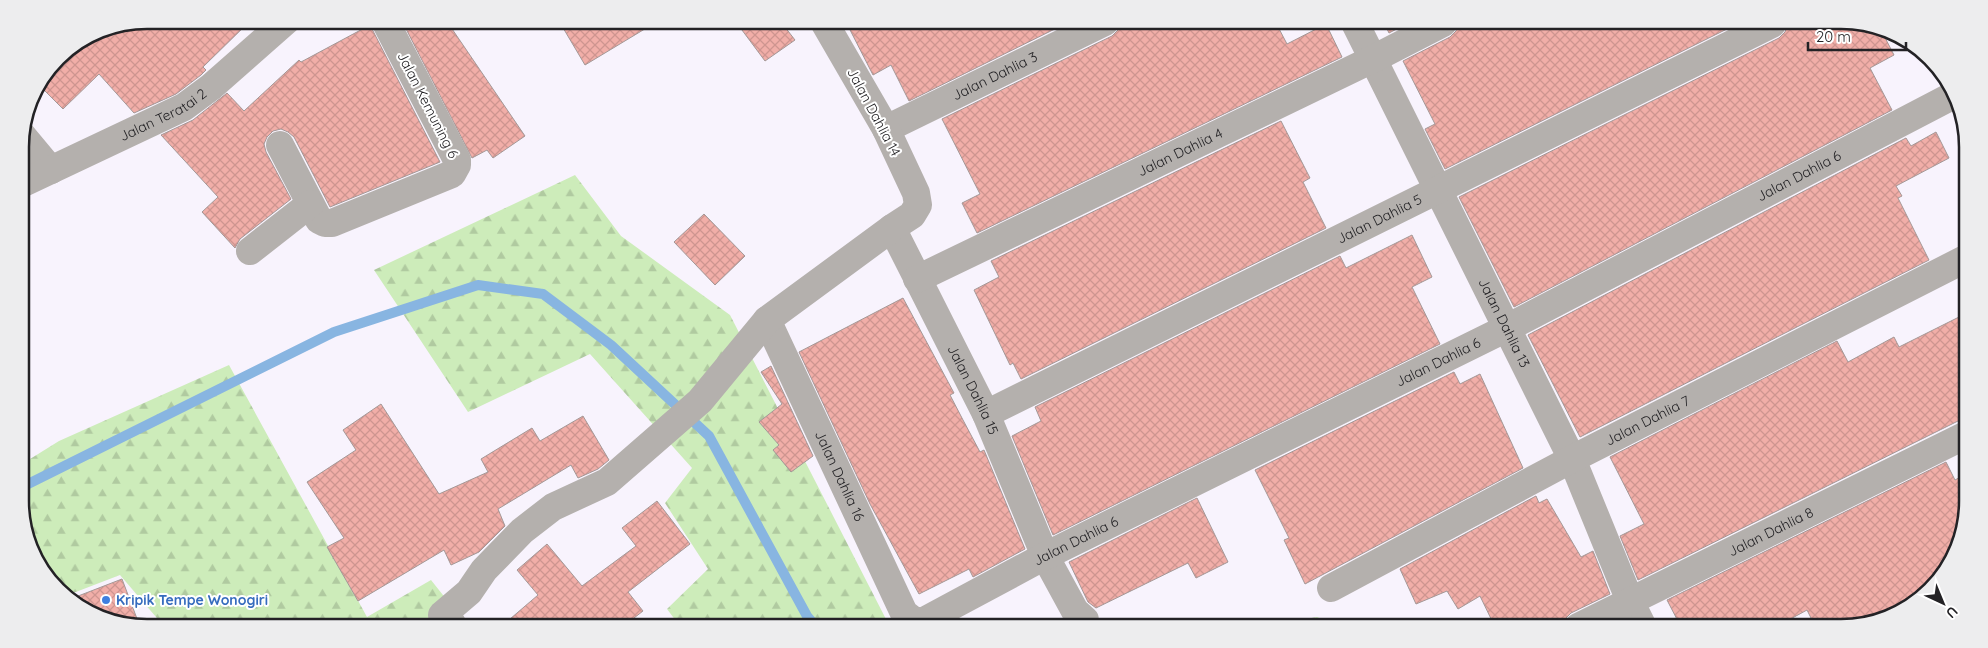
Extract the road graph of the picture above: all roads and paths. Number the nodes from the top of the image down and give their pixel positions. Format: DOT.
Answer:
graph roads {
  1 [pos="277,29"];
  2 [pos="389,29"];
  3 [pos="828,29"];
  4 [pos="1091,29"];
  5 [pos="1358,29"];
  6 [pos="1431,29"];
  7 [pos="1762,29"];
  8 [pos="1373,59"];
  9 [pos="1948,98"];
  10 [pos="886,129"];
  11 [pos="29,144"];
  12 [pos="280,145"];
  13 [pos="51,170"];
  14 [pos="29,180"];
  15 [pos="1438,189"];
  16 [pos="310,204"];
  17 [pos="892,228"];
  18 [pos="250,251"];
  19 [pos="1959,262"];
  20 [pos="917,279"];
  21 [pos="767,320"];
  22 [pos="1507,328"];
  23 [pos="986,414"];
  24 [pos="1959,438"];
  25 [pos="1572,459"];
  26 [pos="1045,556"];
  27 [pos="1331,588"];
  28 [pos="1630,601"];
  29 [pos="446,619"];
  30 [pos="912,619"];
  31 [pos="928,619"];
  32 [pos="1084,619"];
  33 [pos="1594,619"];
  34 [pos="1640,619"];
  1 -- 13 [label="street, Jalan Teratai 2"];
  2 -- 16 [label="street, Jalan Kemuning 6"];
  3 -- 10 [label="street, Jalan Dahlia 14"];
  4 -- 10 [label="street, Jalan Dahlia 3"];
  5 -- 8 [label="street, Jalan Dahlia 13"];
  6 -- 8 [label="street, Jalan Dahlia 4"];
  7 -- 15 [label="street, Jalan Dahlia 5"];
  8 -- 15 [label="street, Jalan Dahlia 13"];
  8 -- 20 [label="street, Jalan Dahlia 4"];
  9 -- 22 [label="street, Jalan Dahlia 6"];
  10 -- 17 [label="street, Jalan Dahlia 14"];
  11 -- 13 [label="street"];
  12 -- 16 [label="street, Jalan Kemuning 6"];
  13 -- 14 [label="street, Jalan Teratai 2"];
  15 -- 22 [label="street, Jalan Dahlia 13"];
  15 -- 23 [label="street, Jalan Dahlia 5"];
  16 -- 18 [label="street"];
  17 -- 20 [label="street, Jalan Dahlia 15"];
  17 -- 21 [label="street"];
  19 -- 25 [label="street, Jalan Dahlia 7"];
  20 -- 23 [label="street, Jalan Dahlia 15"];
  21 -- 29 [label="street"];
  21 -- 30 [label="street, Jalan Dahlia 16"];
  22 -- 25 [label="street, Jalan Dahlia 13"];
  22 -- 26 [label="street, Jalan Dahlia 6"];
  23 -- 26 [label="street, Jalan Dahlia 15"];
  24 -- 28 [label="street, Jalan Dahlia 8"];
  25 -- 27 [label="street, Jalan Dahlia 7"];
  25 -- 28 [label="street, Jalan Dahlia 13"];
  26 -- 31 [label="street, Jalan Dahlia 6"];
  26 -- 32 [label="street, Jalan Dahlia 15"];
  28 -- 33 [label="street, Jalan Dahlia 8"];
  28 -- 34 [label="street, Jalan Dahlia 13"];
}
